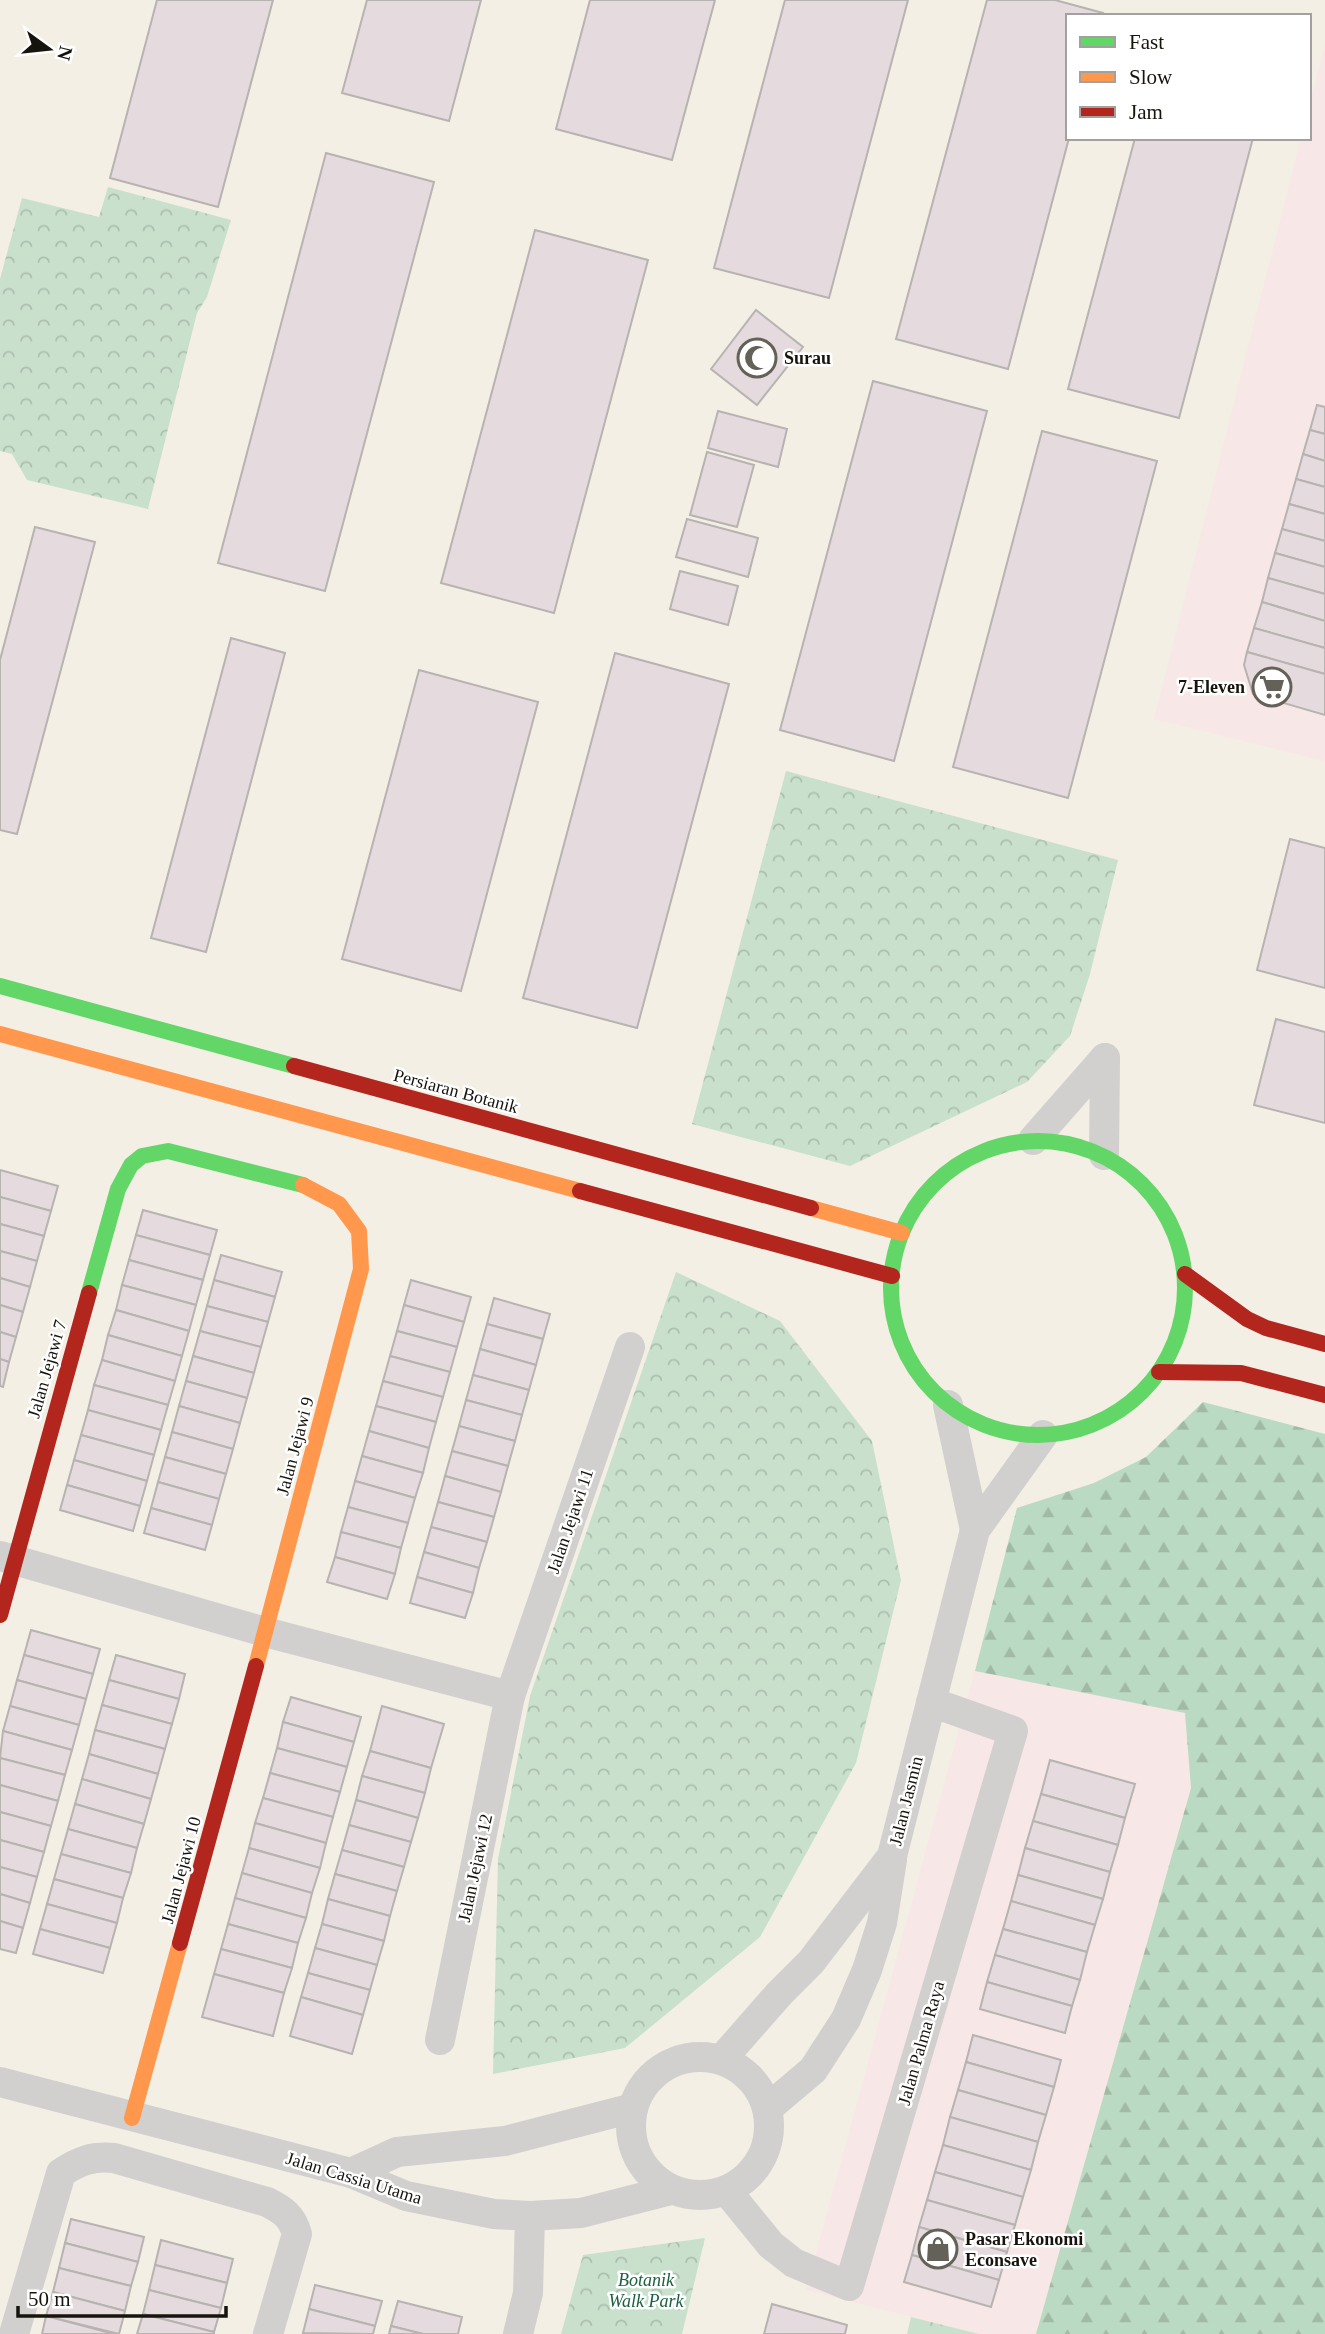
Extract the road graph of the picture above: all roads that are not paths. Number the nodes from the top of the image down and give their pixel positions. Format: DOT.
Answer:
graph roads {
  1 [pos="0,986"];
  2 [pos="0,1034"];
  3 [pos="1033,1140"];
  4 [pos="1104,1155"];
  5 [pos="902,1233"];
  6 [pos="361,1269"];
  7 [pos="1185,1274"];
  8 [pos="892,1276"];
  9 [pos="1325,1344"];
  10 [pos="631,1347"];
  11 [pos="1159,1372"];
  12 [pos="1325,1395"];
  13 [pos="948,1405"];
  14 [pos="1043,1435"];
  15 [pos="975,1530"];
  16 [pos="7,1558"];
  17 [pos="0,1615"];
  18 [pos="265,1632"];
  19 [pos="510,1696"];
  20 [pos="932,1702"];
  21 [pos="892,1856"];
  22 [pos="440,2039"];
  23 [pos="722,2059"];
  24 [pos="0,2082"];
  25 [pos="633,2108"];
  26 [pos="768,2108"];
  27 [pos="132,2118"];
  28 [pos="351,2174"];
  29 [pos="671,2190"];
  30 [pos="727,2191"];
  31 [pos="530,2216"];
  32 [pos="14,2334"];
  33 [pos="268,2334"];
  34 [pos="518,2334"];
  1 -- 5 [label="main road, Persiaran Botanik"];
  2 -- 8 [label="main road"];
  3 -- 4 [label="main road"];
  3 -- 4 [label="street"];
  3 -- 5 [label="main road"];
  4 -- 7 [label="main road"];
  5 -- 8 [label="main road"];
  6 -- 16 [label="main road, Jalan Jejawi 7"];
  6 -- 18 [label="main road, Jalan Jejawi 9"];
  7 -- 9 [label="main road"];
  7 -- 11 [label="main road"];
  8 -- 13 [label="main road"];
  10 -- 19 [label="street, Jalan Jejawi 11"];
  11 -- 12 [label="main road"];
  11 -- 14 [label="main road"];
  13 -- 14 [label="main road"];
  13 -- 15 [label="street, Jalan Jasmin"];
  14 -- 15 [label="street, Jalan Jasmin"];
  15 -- 20 [label="street, Jalan Jasmin"];
  16 -- 17 [label="main road, Jalan Jejawi 7"];
  16 -- 18 [label="street"];
  18 -- 19 [label="street"];
  18 -- 27 [label="main road, Jalan Jejawi 10"];
  19 -- 22 [label="street, Jalan Jejawi 12"];
  20 -- 21 [label="street, Jalan Jasmin"];
  20 -- 30 [label="street, Jalan Palma Raya"];
  21 -- 23 [label="street, Jalan Jasmin"];
  21 -- 26 [label="street"];
  23 -- 25 [label="street"];
  23 -- 26 [label="street"];
  24 -- 27 [label="street, Jalan Cassia Utama"];
  25 -- 28 [label="street"];
  25 -- 29 [label="street"];
  26 -- 30 [label="street"];
  27 -- 28 [label="street, Jalan Cassia Utama"];
  28 -- 31 [label="street, Jalan Cassia Utama"];
  29 -- 30 [label="street"];
  29 -- 31 [label="street, Jalan Cassia Utama"];
  31 -- 34 [label="street"];
  32 -- 33 [label="street"];
}
